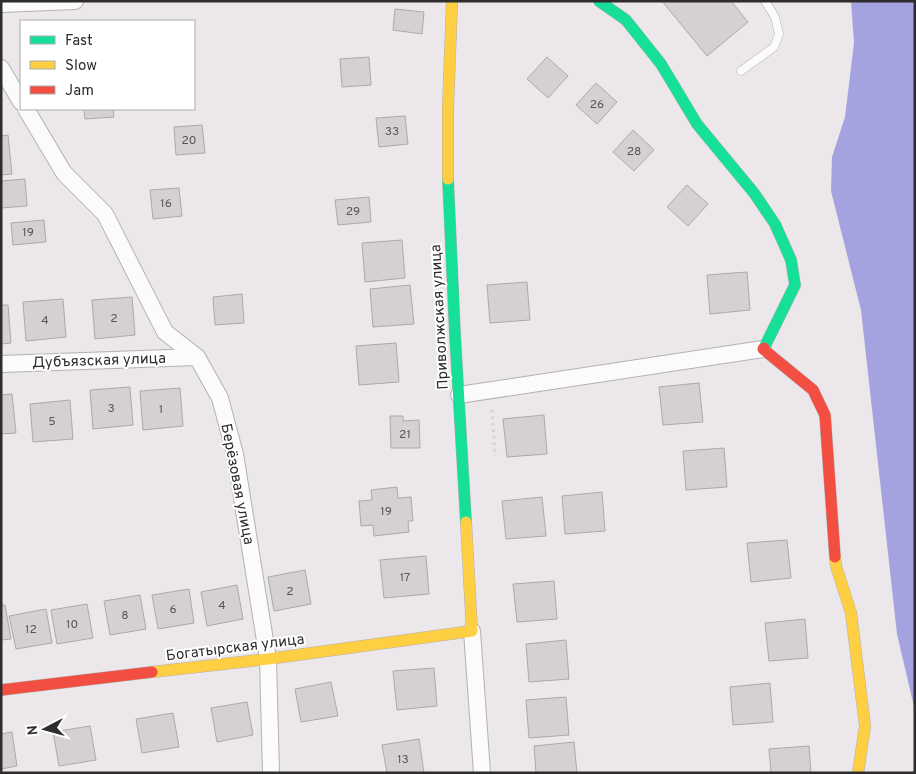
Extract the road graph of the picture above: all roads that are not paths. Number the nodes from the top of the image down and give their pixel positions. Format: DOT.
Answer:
graph roads {
  1 [pos="75,1"];
  2 [pos="452,1"];
  3 [pos="599,1"];
  4 [pos="765,1"];
  5 [pos="1,4"];
  6 [pos="1,68"];
  7 [pos="741,71"];
  8 [pos="20,100"];
  9 [pos="27,110"];
  10 [pos="763,349"];
  11 [pos="197,356"];
  12 [pos="1,364"];
  13 [pos="458,396"];
  14 [pos="472,631"];
  15 [pos="268,659"];
  16 [pos="1,690"];
  17 [pos="271,773"];
  18 [pos="482,773"];
  19 [pos="858,773"];
  1 -- 5 [label="street"];
  2 -- 13 [label="main road, Приволжская улица"];
  3 -- 10 [label="main road"];
  4 -- 7 [label="lane"];
  6 -- 8 [label="street"];
  9 -- 11 [label="street, Берёзовая улица"];
  10 -- 13 [label="street"];
  10 -- 19 [label="main road"];
  11 -- 12 [label="street, Дубъязская улица"];
  11 -- 15 [label="street, Берёзовая улица"];
  13 -- 14 [label="main road, Приволжская улица"];
  14 -- 15 [label="main road, Богатырская улица"];
  14 -- 18 [label="street"];
  15 -- 16 [label="main road, Богатырская улица"];
  15 -- 17 [label="street, Берёзовая улица"];
}
